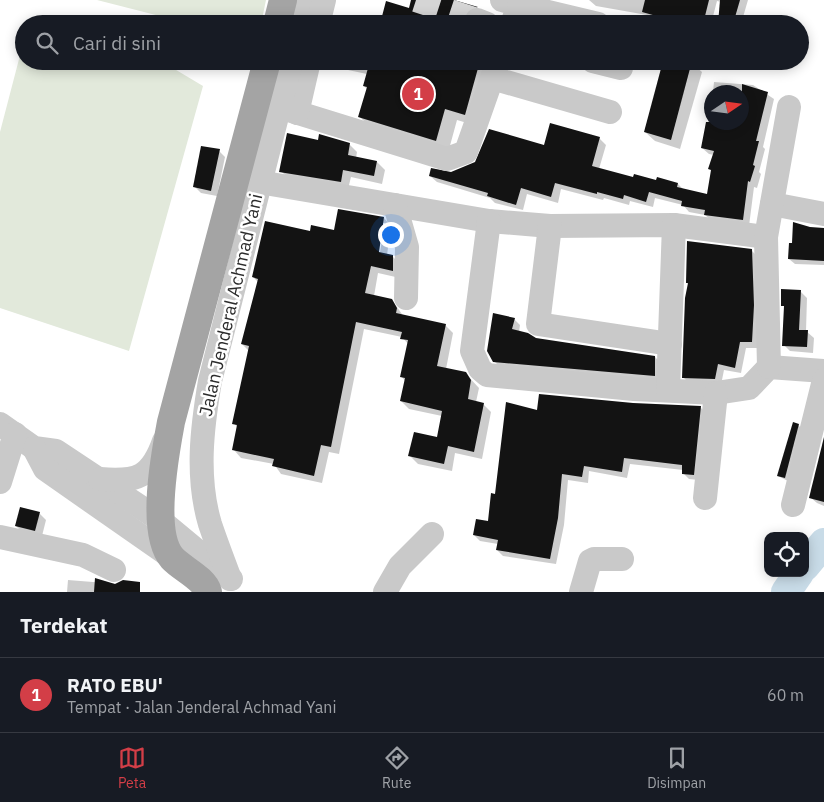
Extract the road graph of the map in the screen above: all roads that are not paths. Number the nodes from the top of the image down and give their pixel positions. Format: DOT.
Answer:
graph roads {
  1 [pos="283,0"];
  2 [pos="306,0"];
  3 [pos="324,0"];
  4 [pos="511,10"];
  5 [pos="279,15"];
  6 [pos="302,15"];
  7 [pos="320,15"];
  8 [pos="542,15"];
  9 [pos="265,70"];
  10 [pos="290,70"];
  11 [pos="305,70"];
  12 [pos="495,70"];
  13 [pos="789,107"];
  14 [pos="288,110"];
  15 [pos="610,112"];
  16 [pos="259,182"];
  17 [pos="772,204"];
  18 [pos="395,205"];
  19 [pos="824,214"];
  20 [pos="489,221"];
  21 [pos="550,226"];
  22 [pos="674,226"];
  23 [pos="766,237"];
  24 [pos="406,298"];
  25 [pos="670,344"];
  26 [pos="769,367"];
  27 [pos="824,372"];
  28 [pos="824,380"];
  29 [pos="668,390"];
  30 [pos="716,393"];
  31 [pos="171,422"];
  32 [pos="16,435"];
  33 [pos="100,479"];
  34 [pos="0,482"];
  35 [pos="705,498"];
  36 [pos="793,505"];
  37 [pos="160,520"];
  38 [pos="432,534"];
  39 [pos="0,537"];
  40 [pos="171,557"];
  41 [pos="622,559"];
  42 [pos="114,570"];
  43 [pos="221,588"];
  44 [pos="384,592"];
  45 [pos="581,592"];
  1 -- 5 [label="main road"];
  2 -- 6 [label="street"];
  3 -- 7 [label="street"];
  4 -- 8 [label="street"];
  9 -- 31 [label="main road, Jalan Jenderal Achmad Yani"];
  10 -- 14 [label="street, Jalan Jenderal Achmad Yani"];
  11 -- 14 [label="street"];
  12 -- 14 [label="street"];
  12 -- 15 [label="street"];
  13 -- 17 [label="street"];
  14 -- 16 [label="street, Jalan Jenderal Achmad Yani"];
  16 -- 18 [label="street"];
  16 -- 43 [label="street, Jalan Jenderal Achmad Yani"];
  17 -- 19 [label="street"];
  17 -- 23 [label="street"];
  18 -- 20 [label="street"];
  18 -- 24 [label="street"];
  20 -- 21 [label="street"];
  20 -- 29 [label="street"];
  21 -- 22 [label="street"];
  21 -- 25 [label="street"];
  22 -- 23 [label="street"];
  22 -- 25 [label="street"];
  23 -- 26 [label="street"];
  25 -- 29 [label="street"];
  26 -- 27 [label="street"];
  26 -- 30 [label="street"];
  28 -- 36 [label="street"];
  29 -- 30 [label="street"];
  30 -- 35 [label="street"];
  31 -- 33 [label="street"];
  31 -- 37 [label="main road, Jalan Jenderal Achmad Yani"];
  32 -- 33 [label="street"];
  32 -- 34 [label="street"];
  32 -- 40 [label="street"];
  33 -- 37 [label="street"];
  37 -- 40 [label="main road, Jalan Jenderal Achmad Yani"];
  37 -- 43 [label="street"];
  38 -- 44 [label="street"];
  39 -- 42 [label="street"];
  40 -- 43 [label="main road"];
  41 -- 45 [label="street"];
}
